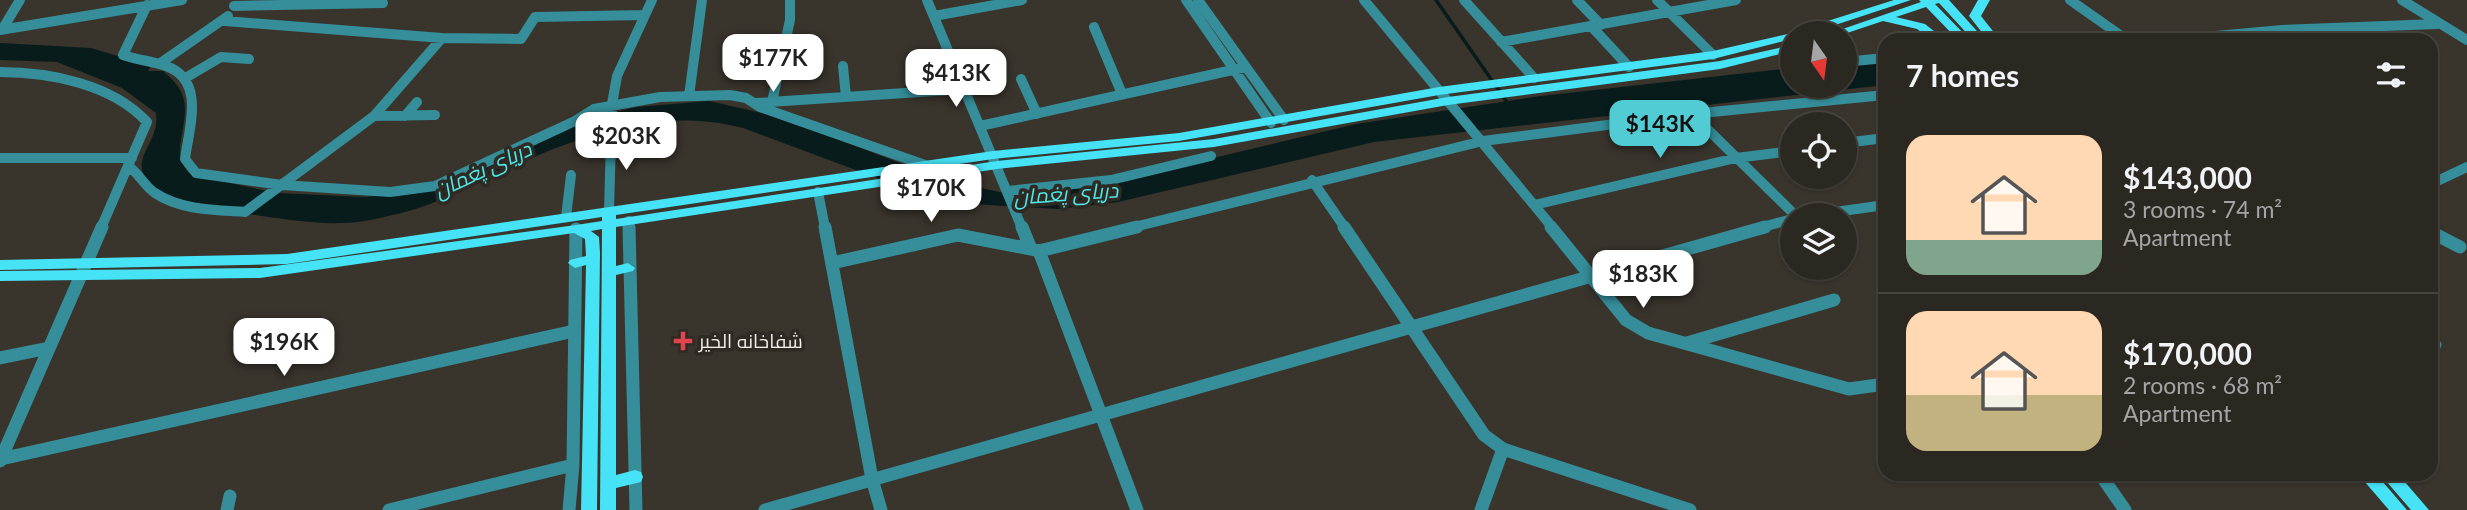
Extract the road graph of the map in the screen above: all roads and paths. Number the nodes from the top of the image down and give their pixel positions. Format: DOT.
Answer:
graph roads {
  1 [pos="20,0"];
  2 [pos="182,0"];
  3 [pos="652,0"];
  4 [pos="702,0"];
  5 [pos="790,0"];
  6 [pos="927,0"];
  7 [pos="1022,0"];
  8 [pos="1186,0"];
  9 [pos="1198,0"];
  10 [pos="1364,0"];
  11 [pos="1464,0"];
  12 [pos="1577,0"];
  13 [pos="1657,0"];
  14 [pos="1736,0"];
  15 [pos="1884,0"];
  16 [pos="1905,0"];
  17 [pos="1943,0"];
  18 [pos="1984,0"];
  19 [pos="2070,0"];
  20 [pos="2402,0"];
  21 [pos="301,1"];
  22 [pos="1929,1"];
  23 [pos="236,3"];
  24 [pos="383,3"];
  25 [pos="147,5"];
  26 [pos="1669,12"];
  27 [pos="1878,14"];
  28 [pos="1939,14"];
  29 [pos="645,15"];
  30 [pos="934,16"];
  31 [pos="225,21"];
  32 [pos="1849,21"];
  33 [pos="1857,24"];
  34 [pos="2437,24"];
  35 [pos="1597,26"];
  36 [pos="1094,27"];
  37 [pos="1,30"];
  38 [pos="1929,33"];
  39 [pos="1935,33"];
  40 [pos="1957,33"];
  41 [pos="1973,33"];
  42 [pos="1988,33"];
  43 [pos="2117,33"];
  44 [pos="2248,33"];
  45 [pos="442,38"];
  46 [pos="1780,39"];
  47 [pos="2467,40"];
  48 [pos="1501,42"];
  49 [pos="1780,51"];
  50 [pos="1713,55"];
  51 [pos="249,59"];
  52 [pos="1878,59"];
  53 [pos="1857,61"];
  54 [pos="159,64"];
  55 [pos="843,66"];
  56 [pos="1246,67"];
  57 [pos="1629,67"];
  58 [pos="1233,70"];
  59 [pos="0,72"];
  60 [pos="187,77"];
  61 [pos="1534,78"];
  62 [pos="1021,79"];
  63 [pos="965,89"];
  64 [pos="1122,94"];
  65 [pos="689,96"];
  66 [pos="1444,96"];
  67 [pos="1878,96"];
  68 [pos="846,97"];
  69 [pos="417,102"];
  70 [pos="772,102"];
  71 [pos="754,103"];
  72 [pos="612,108"];
  73 [pos="1037,114"];
  74 [pos="1692,114"];
  75 [pos="374,116"];
  76 [pos="405,116"];
  77 [pos="435,116"];
  78 [pos="1277,122"];
  79 [pos="980,127"];
  80 [pos="1878,139"];
  81 [pos="1483,141"];
  82 [pos="1857,141"];
  83 [pos="1780,153"];
  84 [pos="1211,156"];
  85 [pos="0,158"];
  86 [pos="1736,159"];
  87 [pos="995,160"];
  88 [pos="130,162"];
  89 [pos="2467,167"];
  90 [pos="930,169"];
  91 [pos="571,175"];
  92 [pos="864,179"];
  93 [pos="1312,180"];
  94 [pos="2438,181"];
  95 [pos="278,188"];
  96 [pos="818,192"];
  97 [pos="1008,192"];
  98 [pos="1780,204"];
  99 [pos="1534,205"];
  100 [pos="1878,206"];
  101 [pos="1857,209"];
  102 [pos="609,217"];
  103 [pos="629,221"];
  104 [pos="1780,221"];
  105 [pos="571,223"];
  106 [pos="2438,236"];
  107 [pos="2460,247"];
  108 [pos="1035,250"];
  109 [pos="593,259"];
  110 [pos="575,263"];
  111 [pos="832,263"];
  112 [pos="0,265"];
  113 [pos="628,268"];
  114 [pos="84,269"];
  115 [pos="608,272"];
  116 [pos="0,276"];
  117 [pos="1590,277"];
  118 [pos="1834,300"];
  119 [pos="1410,329"];
  120 [pos="574,331"];
  121 [pos="1686,344"];
  122 [pos="49,348"];
  123 [pos="0,358"];
  124 [pos="1878,385"];
  125 [pos="1102,413"];
  126 [pos="1503,449"];
  127 [pos="0,460"];
  128 [pos="573,465"];
  129 [pos="635,477"];
  130 [pos="872,479"];
  131 [pos="2105,481"];
  132 [pos="2372,481"];
  133 [pos="2394,481"];
  134 [pos="608,484"];
  135 [pos="389,510"];
  136 [pos="569,510"];
  137 [pos="589,510"];
  138 [pos="608,510"];
  139 [pos="636,510"];
  140 [pos="765,510"];
  141 [pos="881,510"];
  142 [pos="1137,510"];
  143 [pos="1481,510"];
  144 [pos="1690,510"];
  145 [pos="2125,510"];
  146 [pos="2399,510"];
  147 [pos="2421,510"];
  1 -- 37 [label="street"];
  2 -- 25 [label="street"];
  3 -- 29 [label="street"];
  4 -- 65 [label="street"];
  5 -- 70 [label="street"];
  6 -- 30 [label="street"];
  7 -- 30 [label="street"];
  8 -- 58 [label="street"];
  9 -- 56 [label="street"];
  10 -- 66 [label="street"];
  11 -- 48 [label="street"];
  12 -- 35 [label="street"];
  13 -- 26 [label="street"];
  14 -- 26 [label="street"];
  15 -- 27 [label="main road"];
  16 -- 27 [label="main road"];
  17 -- 41 [label="main road"];
  18 -- 42 [label="main road"];
  19 -- 43 [label="street"];
  20 -- 34 [label="street"];
  21 -- 23 [label="street"];
  21 -- 24 [label="street"];
  22 -- 27 [label="main road"];
  22 -- 28 [label="main road"];
  23 -- 31 [label="street"];
  25 -- 37 [label="street"];
  25 -- 54 [label="street"];
  26 -- 35 [label="street"];
  26 -- 50 [label="street"];
  27 -- 32 [label="main road"];
  27 -- 33 [label="main road"];
  27 -- 38 [label="main road"];
  28 -- 39 [label="main road"];
  28 -- 40 [label="main road"];
  29 -- 45 [label="street"];
  29 -- 72 [label="street"];
  30 -- 63 [label="street"];
  31 -- 45 [label="street"];
  31 -- 54 [label="street"];
  34 -- 44 [label="street"];
  34 -- 47 [label="street"];
  35 -- 48 [label="street"];
  35 -- 57 [label="street"];
  36 -- 64 [label="street"];
  45 -- 75 [label="street"];
  46 -- 50 [label="main road"];
  48 -- 61 [label="street"];
  49 -- 66 [label="main road"];
  50 -- 57 [label="main road"];
  51 -- 60 [label="street"];
  52 -- 53 [label="street"];
  54 -- 60 [label="street"];
  55 -- 68 [label="street"];
  56 -- 58 [label="street"];
  56 -- 78 [label="street"];
  57 -- 61 [label="main road"];
  58 -- 64 [label="street"];
  58 -- 78 [label="street"];
  59 -- 88 [label="street"];
  60 -- 95 [label="street"];
  61 -- 66 [label="main road"];
  62 -- 73 [label="street"];
  63 -- 68 [label="street"];
  63 -- 79 [label="street"];
  64 -- 73 [label="street"];
  65 -- 71 [label="street"];
  65 -- 72 [label="street"];
  66 -- 78 [label="main road"];
  66 -- 81 [label="street"];
  66 -- 87 [label="main road"];
  67 -- 74 [label="street"];
  68 -- 70 [label="street"];
  69 -- 76 [label="street"];
  70 -- 71 [label="street"];
  71 -- 90 [label="street"];
  72 -- 95 [label="street"];
  72 -- 102 [label="street"];
  73 -- 79 [label="street"];
  74 -- 81 [label="street"];
  74 -- 86 [label="street"];
  75 -- 76 [label="street"];
  75 -- 95 [label="street"];
  76 -- 77 [label="street"];
  78 -- 87 [label="main road"];
  79 -- 87 [label="street"];
  80 -- 82 [label="street"];
  81 -- 93 [label="street"];
  81 -- 99 [label="street"];
  83 -- 86 [label="street"];
  84 -- 97 [label="street"];
  85 -- 88 [label="street"];
  86 -- 98 [label="street"];
  86 -- 99 [label="street"];
  87 -- 90 [label="main road"];
  87 -- 97 [label="street"];
  88 -- 95 [label="street"];
  88 -- 114 [label="street"];
  89 -- 94 [label="street"];
  90 -- 92 [label="main road"];
  91 -- 105 [label="street"];
  92 -- 96 [label="main road"];
  92 -- 102 [label="main road"];
  93 -- 108 [label="street"];
  93 -- 119 [label="street"];
  96 -- 103 [label="main road"];
  96 -- 111 [label="street"];
  97 -- 108 [label="street"];
  99 -- 117 [label="street"];
  100 -- 101 [label="street"];
  102 -- 103 [label="main road"];
  102 -- 105 [label="main road"];
  102 -- 115 [label="main road"];
  103 -- 113 [label="street"];
  104 -- 117 [label="street"];
  105 -- 109 [label="main road"];
  105 -- 110 [label="street"];
  105 -- 114 [label="main road"];
  106 -- 107 [label="street"];
  108 -- 111 [label="street"];
  108 -- 125 [label="street"];
  109 -- 110 [label="main road"];
  109 -- 137 [label="main road"];
  110 -- 120 [label="street"];
  111 -- 130 [label="street"];
  112 -- 114 [label="main road"];
  113 -- 115 [label="main road"];
  113 -- 129 [label="street"];
  114 -- 116 [label="main road"];
  114 -- 122 [label="street"];
  115 -- 134 [label="main road"];
  117 -- 119 [label="street"];
  117 -- 121 [label="street"];
  118 -- 121 [label="street"];
  119 -- 125 [label="street"];
  119 -- 126 [label="street"];
  120 -- 127 [label="street"];
  120 -- 128 [label="street"];
  121 -- 124 [label="street"];
  122 -- 123 [label="street"];
  122 -- 127 [label="street"];
  125 -- 130 [label="street"];
  125 -- 142 [label="street"];
  126 -- 143 [label="street"];
  126 -- 144 [label="street"];
  128 -- 135 [label="street"];
  128 -- 136 [label="street"];
  129 -- 134 [label="main road"];
  129 -- 139 [label="street"];
  130 -- 140 [label="street"];
  130 -- 141 [label="street"];
  131 -- 145 [label="street"];
  132 -- 146 [label="main road"];
  133 -- 147 [label="main road"];
  134 -- 138 [label="main road"];
}
